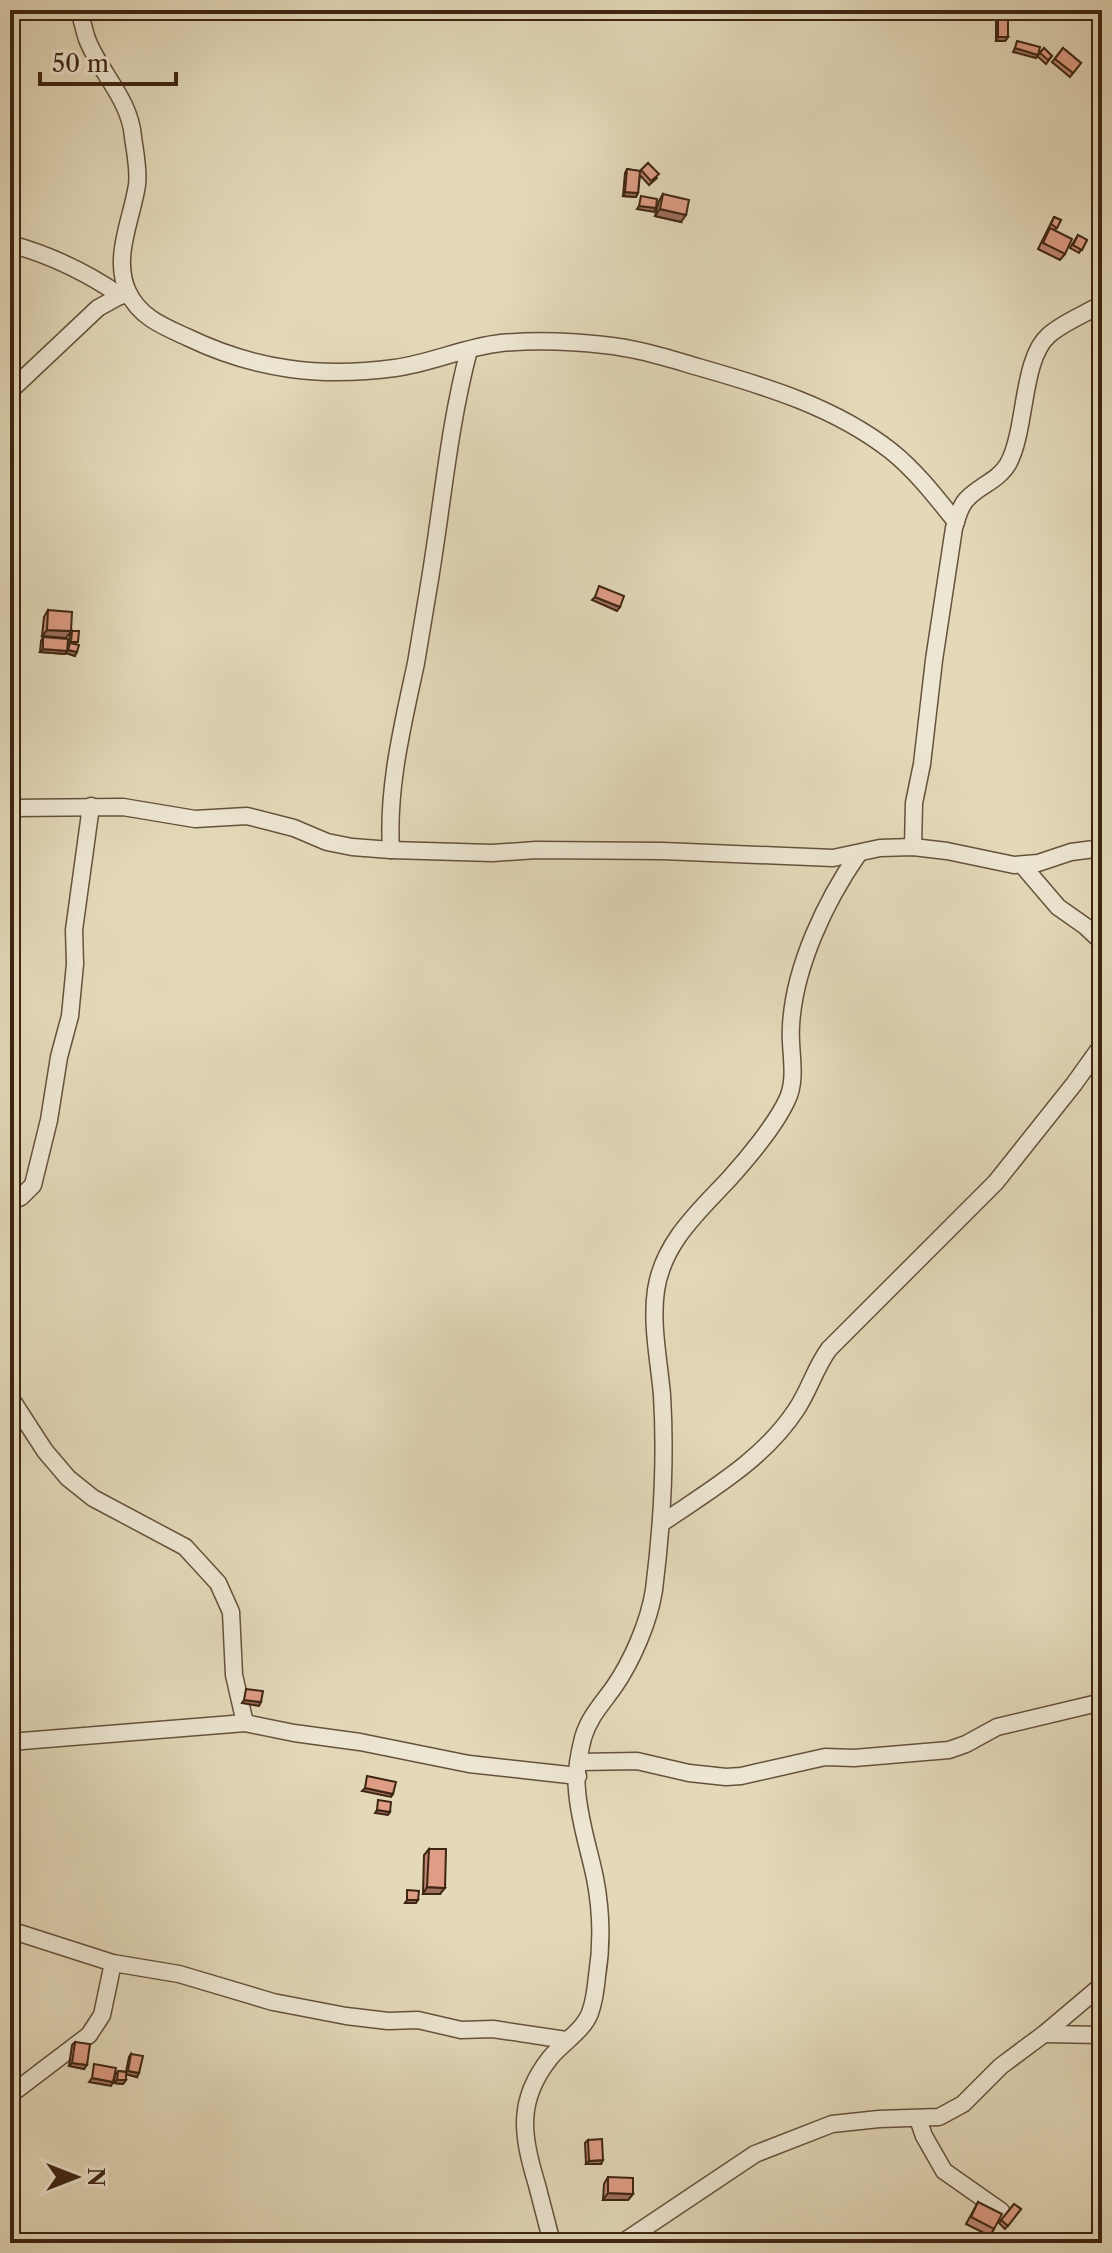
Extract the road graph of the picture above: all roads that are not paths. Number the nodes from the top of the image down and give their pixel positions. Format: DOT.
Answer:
graph roads {
  1 [pos="79,10"];
  2 [pos="10,244"];
  3 [pos="124,294"];
  4 [pos="1102,304"];
  5 [pos="469,350"];
  6 [pos="10,391"];
  7 [pos="956,522"];
  8 [pos="91,806"];
  9 [pos="10,808"];
  10 [pos="913,847"];
  11 [pos="1102,848"];
  12 [pos="391,850"];
  13 [pos="859,853"];
  14 [pos="1022,865"];
  15 [pos="1102,942"];
  16 [pos="1102,1045"];
  17 [pos="10,1202"];
  18 [pos="10,1397"];
  19 [pos="662,1523"];
  20 [pos="1102,1702"];
  21 [pos="245,1723"];
  22 [pos="10,1742"];
  23 [pos="578,1769"];
  24 [pos="10,1930"];
  25 [pos="113,1963"];
  26 [pos="1102,1985"];
  27 [pos="1044,2034"];
  28 [pos="1102,2035"];
  29 [pos="566,2040"];
  30 [pos="10,2095"];
  31 [pos="918,2119"];
  32 [pos="1001,2211"];
  33 [pos="552,2243"];
  34 [pos="622,2243"];
  1 -- 3 [label="street"];
  2 -- 3 [label="street"];
  3 -- 5 [label="street"];
  3 -- 6 [label="street"];
  4 -- 7 [label="street"];
  5 -- 7 [label="street"];
  5 -- 12 [label="street"];
  7 -- 10 [label="street"];
  8 -- 9 [label="street"];
  8 -- 12 [label="street"];
  8 -- 17 [label="street"];
  10 -- 13 [label="street"];
  10 -- 14 [label="street"];
  11 -- 14 [label="street"];
  12 -- 13 [label="street"];
  13 -- 19 [label="street"];
  14 -- 15 [label="street"];
  16 -- 19 [label="street"];
  18 -- 21 [label="street"];
  19 -- 23 [label="street"];
  20 -- 23 [label="street"];
  21 -- 22 [label="street"];
  21 -- 23 [label="street"];
  23 -- 29 [label="street"];
  24 -- 25 [label="street"];
  25 -- 29 [label="street"];
  25 -- 30 [label="street"];
  26 -- 27 [label="street"];
  27 -- 28 [label="street"];
  27 -- 31 [label="street"];
  29 -- 33 [label="street"];
  31 -- 32 [label="street"];
  31 -- 34 [label="street"];
}
